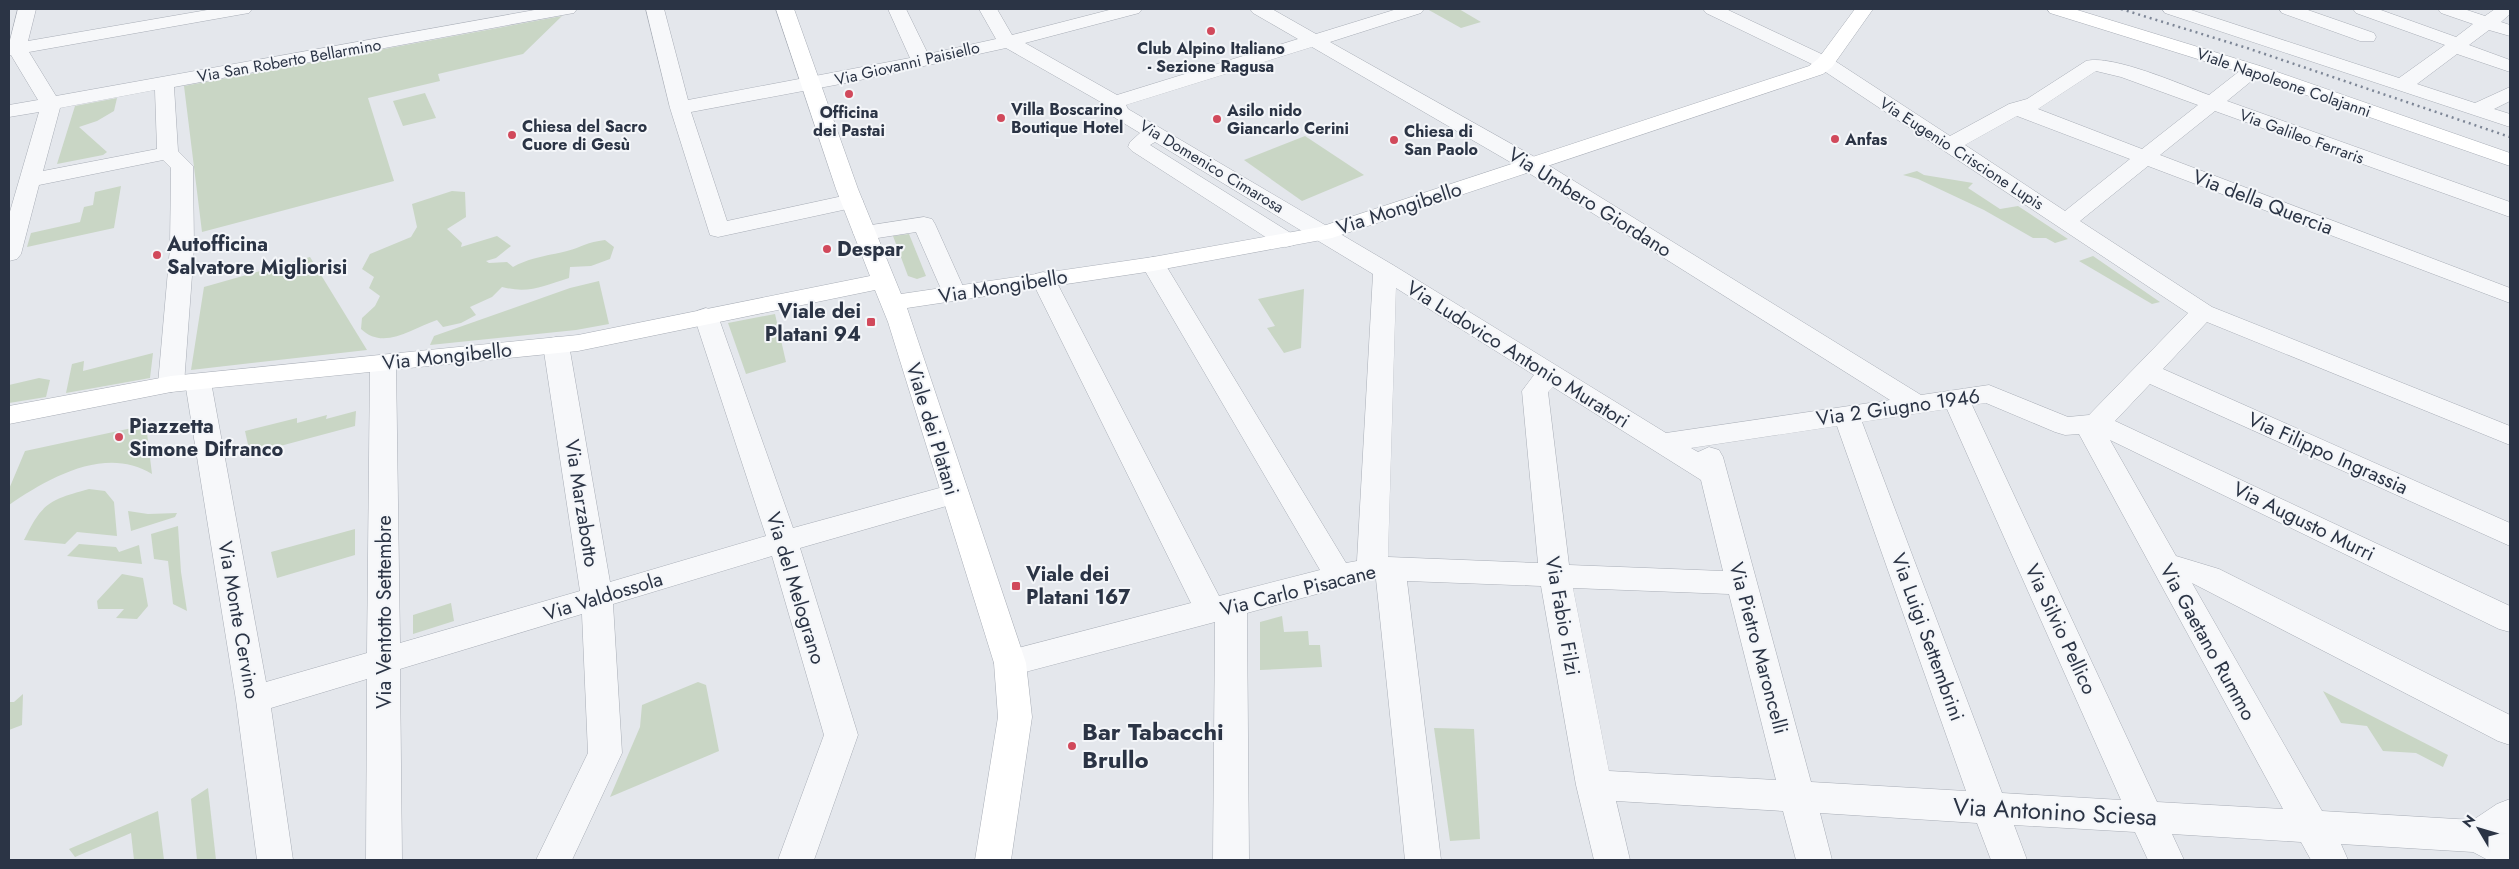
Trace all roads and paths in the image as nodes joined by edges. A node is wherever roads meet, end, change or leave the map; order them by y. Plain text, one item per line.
1 (28, 9) edge
2 (139, 9) edge
3 (243, 9) edge
4 (568, 9) edge
5 (655, 9) edge
6 (786, 9) edge
7 (897, 9) edge
8 (988, 9) edge
9 (1133, 9) edge
10 (1259, 9) edge
11 (1415, 9) edge
12 (1712, 9) edge
13 (1864, 9) edge
14 (2056, 9) edge
15 (2170, 9) edge
16 (2190, 9) edge
17 (2288, 9) edge
18 (2362, 9) edge
19 (2446, 9) edge
20 (2506, 9) edge
21 (466, 18) edge
22 (2393, 20) junction
23 (2487, 23) junction
24 (136, 28) junction
25 (2510, 31) edge
26 (2367, 37) junction
27 (2263, 38) junction
28 (1006, 40) junction
29 (1316, 40) junction
30 (2458, 45) junction
31 (13, 50) edge
32 (922, 60) junction
33 (2330, 62) junction
34 (1825, 63) junction
35 (2510, 66) edge
36 (2253, 70) junction
37 (164, 83) junction
38 (813, 84) junction
39 (2401, 86) junction
40 (2510, 93) edge
41 (1115, 102) junction
42 (2211, 103) junction
43 (51, 104) junction
44 (680, 108) junction
45 (2016, 108) junction
46 (2476, 110) junction
47 (9, 112) edge
48 (2510, 121) edge
49 (1157, 133) junction
50 (1950, 145) junction
51 (168, 153) junction
52 (2145, 157) junction
53 (2510, 160) edge
54 (1532, 165) junction
55 (31, 180) junction
56 (852, 201) junction
57 (2510, 210) edge
58 (2066, 221) junction
59 (1324, 232) junction
60 (864, 233) junction
61 (1286, 240) junction
62 (9, 254) edge
63 (1153, 264) junction
64 (1385, 270) junction
65 (1043, 279) junction
66 (888, 292) junction
67 (954, 293) junction
68 (2510, 296) edge
69 (2203, 312) junction
70 (706, 316) junction
71 (556, 345) junction
72 (383, 363) junction
73 (2146, 372) junction
74 (1550, 374) junction
75 (185, 383) junction
76 (1955, 398) junction
77 (1916, 404) junction
78 (1846, 414) junction
79 (9, 415) edge
80 (2092, 423) junction
81 (1704, 436) junction
82 (2510, 436) edge
83 (1660, 443) junction
84 (1714, 475) junction
85 (954, 494) junction
86 (2510, 535) edge
87 (783, 542) junction
88 (2165, 564) junction
89 (1381, 569) junction
90 (1554, 576) junction
91 (1339, 577) junction
92 (1742, 583) junction
93 (597, 598) junction
94 (1221, 608) junction
95 (2510, 620) edge
96 (384, 661) junction
97 (1010, 663) junction
98 (253, 700) junction
99 (2510, 731) edge
100 (1594, 785) junction
101 (1798, 797) junction
102 (1990, 808) junction
103 (2510, 815) edge
104 (2146, 817) junction
105 (2311, 827) junction
106 (2502, 850) edge
107 (275, 860) edge
108 (384, 860) edge
109 (554, 860) edge
110 (796, 860) edge
111 (993, 860) edge
112 (1231, 860) edge
113 (1423, 860) edge
114 (1612, 860) edge
115 (1814, 860) edge
116 (2009, 860) edge
117 (2166, 860) edge
118 (2330, 860) edge

1 - 31 street
2 - 24 street
3 - 24 street
4 - 21 street, Via San Roberto Bellarmino
5 - 44 street
6 - 38 street, Viale dei Platani
7 - 32 street
8 - 28 street
9 - 28 street, Via Giovanni Paisiello
10 - 29 street, Via Umbero Giordano
11 - 29 street
12 - 34 street, Via Eugenio Criscione Lupis
13 - 34 street, Via Mongibello
14 - 36 street, Viale Napoleone Colajanni
15 - 27 street
16 - 27 street
17 - 26 street
18 - 22 street
19 - 23 street
20 - 23 street
21 - 37 street, Via San Roberto Bellarmino
22 - 26 street
22 - 30 street
23 - 25 street
23 - 30 street
24 - 31 street
26 - 33 street
27 - 33 street
28 - 32 street, Via Giovanni Paisiello
28 - 41 street, Via Domenico Cimarosa
29 - 41 street
29 - 54 street, Via Umbero Giordano
30 - 35 street
30 - 39 street
31 - 43 street
32 - 38 street, Via Giovanni Paisiello
33 - 39 street
34 - 50 street, Via Eugenio Criscione Lupis
34 - 54 street, Via Mongibello
36 - 42 street
36 - 53 street, Viale Napoleone Colajanni
37 - 43 street, Via San Roberto Bellarmino
37 - 51 street
38 - 44 street, Via Giovanni Paisiello
38 - 56 street, Viale dei Platani
39 - 46 street
40 - 46 street
41 - 49 street, Via Domenico Cimarosa
42 - 45 street, Via Galileo Ferraris
42 - 52 street
42 - 57 street, Via Galileo Ferraris
43 - 47 street, Via San Roberto Bellarmino
43 - 55 street
44 - 56 street
45 - 50 street
45 - 52 street, Via della Quercia
46 - 48 street
49 - 59 street, Via Domenico Cimarosa
49 - 61 street
50 - 58 street, Via Eugenio Criscione Lupis
51 - 55 street
51 - 75 street, Via Monte Cervino
52 - 58 street
52 - 68 street, Via della Quercia
54 - 59 street, Via Mongibello
54 - 77 street, Via Umbero Giordano
55 - 62 street
56 - 60 street, Viale dei Platani
58 - 69 street, Via Eugenio Criscione Lupis
59 - 61 street, Via Mongibello
59 - 64 street, Via Ludovico Antonio Muratori
60 - 66 street, Viale dei Platani
60 - 67 street
61 - 63 street, Via Mongibello
63 - 65 street, Via Mongibello
63 - 91 street
64 - 74 street, Via Ludovico Antonio Muratori
64 - 89 street
65 - 67 street, Via Mongibello
65 - 94 street
66 - 67 street, Via Mongibello
66 - 70 street, Via Mongibello
66 - 85 street, Viale dei Platani
69 - 73 street
69 - 82 street, Via Eugenio Criscione Lupis
70 - 71 street, Via Mongibello
70 - 87 street, Via del Melograno
71 - 72 street, Via Mongibello
71 - 93 street, Via Marzabotto
72 - 75 street, Via Mongibello
72 - 96 street, Via Ventotto Settembre
73 - 80 street
73 - 86 street, Via Filippo Ingrassia
74 - 83 street, Via Ludovico Antonio Muratori
74 - 90 street, Via Fabio Filzi
75 - 79 street, Via Mongibello
75 - 98 street, Via Monte Cervino
76 - 77 street, Via 2 Giugno 1946
76 - 80 street, Via 2 Giugno 1946
76 - 104 street, Via Silvio Pellico
77 - 78 street, Via 2 Giugno 1946
78 - 81 street, Via 2 Giugno 1946
78 - 102 street, Via Luigi Settembrini
80 - 88 street, Via Gaetano Rummo
80 - 95 street, Via Augusto Murri
81 - 83 street, Via 2 Giugno 1946
81 - 84 street, Via Pietro Maroncelli
83 - 84 street, Via Ludovico Antonio Muratori
84 - 92 street, Via Pietro Maroncelli
85 - 87 street, Via Valdossola
85 - 97 street, Viale dei Platani
87 - 93 street, Via Valdossola
87 - 110 street, Via del Melograno
88 - 99 street
88 - 105 street, Via Gaetano Rummo
89 - 90 street, Via Carlo Pisacane
89 - 91 street, Via Carlo Pisacane
89 - 113 street
90 - 92 street, Via Carlo Pisacane
90 - 100 street, Via Fabio Filzi
91 - 94 street, Via Carlo Pisacane
92 - 101 street, Via Pietro Maroncelli
93 - 96 street, Via Valdossola
93 - 109 street, Via Marzabotto
94 - 97 street, Via Carlo Pisacane
94 - 112 street
96 - 98 street, Via Valdossola
96 - 108 street, Via Ventotto Settembre
97 - 111 street, Viale dei Platani
98 - 107 street, Via Monte Cervino
100 - 101 street, Via Antonino Sciesa
100 - 114 street, Via Fabio Filzi
101 - 102 street, Via Antonino Sciesa
101 - 115 street, Via Pietro Maroncelli
102 - 104 street, Via Antonino Sciesa
102 - 116 street, Via Luigi Settembrini
103 - 106 street, Via Antonino Sciesa
104 - 105 street, Via Antonino Sciesa
104 - 117 street, Via Silvio Pellico
105 - 106 street, Via Antonino Sciesa
105 - 118 street, Via Gaetano Rummo

